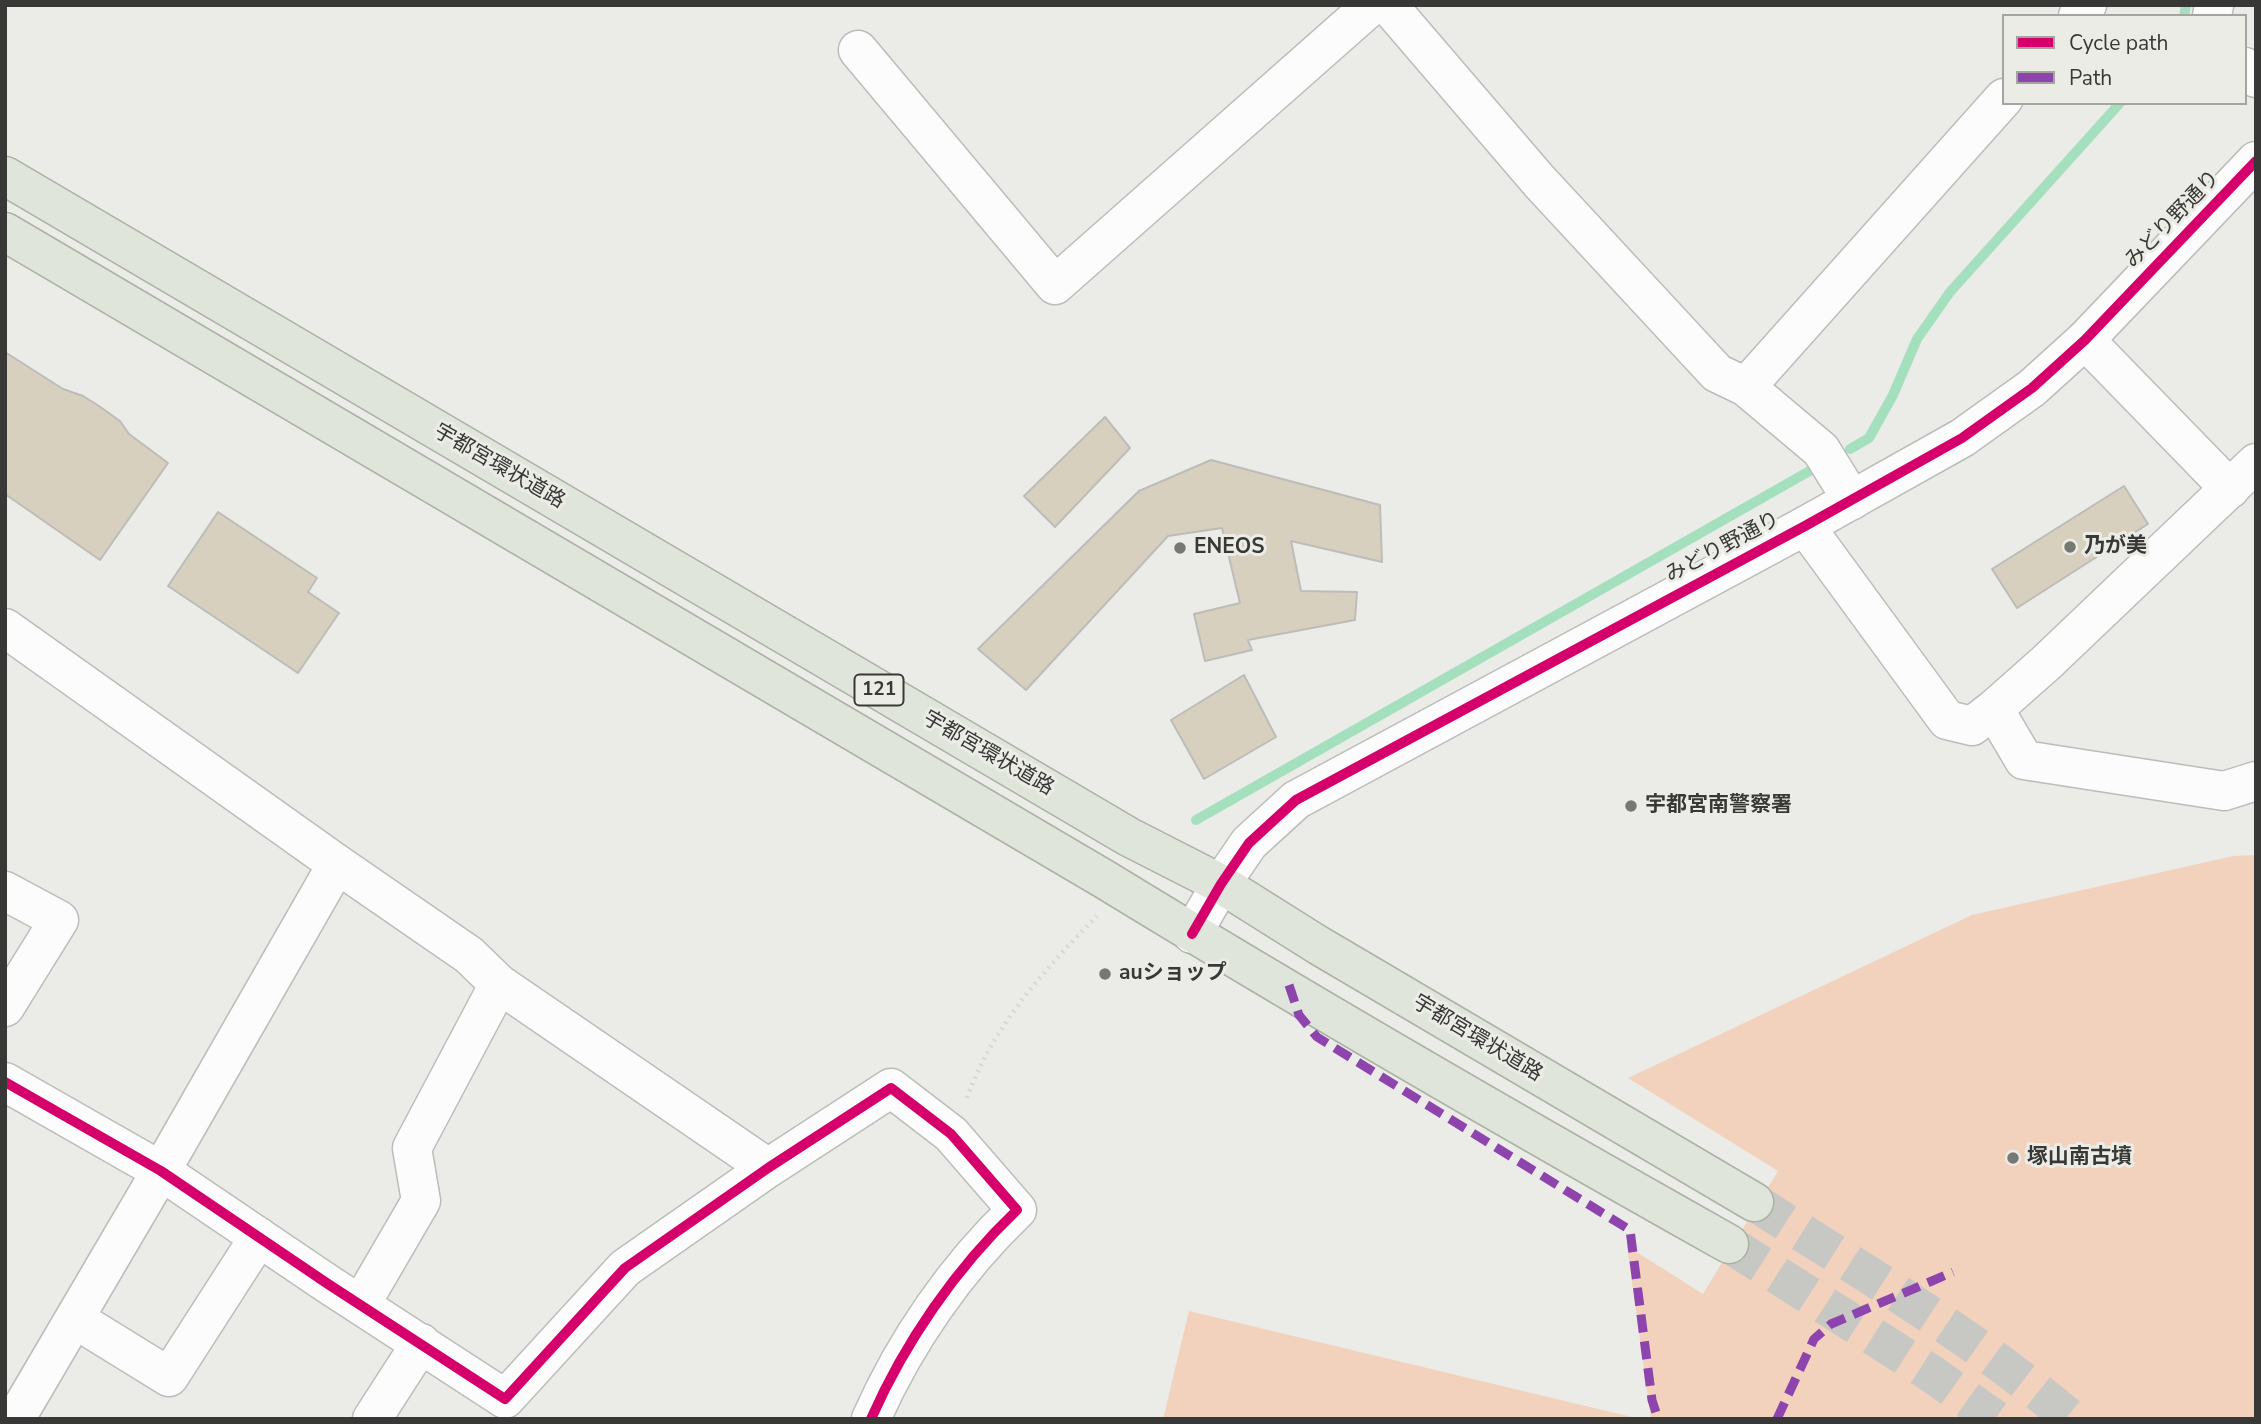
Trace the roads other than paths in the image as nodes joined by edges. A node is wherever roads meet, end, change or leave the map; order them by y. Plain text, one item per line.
1 (1372, 5) edge
2 (1388, 5) edge
3 (858, 50) dead end
4 (2002, 101) edge
5 (2256, 161) edge
6 (5, 176) edge
7 (5, 232) edge
8 (2085, 340) junction
9 (1746, 387) junction
10 (2243, 476) edge
11 (1852, 500) junction
12 (1805, 526) junction
13 (5, 628) edge
14 (1994, 709) junction
15 (2256, 781) edge
16 (337, 864) junction
17 (1221, 884) junction
18 (5, 891) edge
19 (1192, 934) junction
20 (499, 984) junction
21 (5, 1007) edge
22 (5, 1082) edge
23 (768, 1168) junction
24 (161, 1171) junction
25 (1754, 1202) tunnel mouth
26 (259, 1237) junction
27 (1729, 1244) tunnel mouth
28 (361, 1304) junction
29 (75, 1319) junction
30 (421, 1343) junction
31 (20, 1411) dead end
32 (372, 1419) edge
33 (871, 1419) edge

1 - 3 street
2 - 9 street
4 - 9 street
5 - 8 street, みどり野通り
6 - 17 highway, 宇都宮環状道路 / 121
7 - 19 highway, 121
8 - 10 street
8 - 11 street, みどり野通り
9 - 11 street
10 - 14 street
11 - 12 street, みどり野通り
12 - 14 street
12 - 17 street, みどり野通り
13 - 16 street
14 - 15 street
16 - 20 street
16 - 24 street
17 - 19 street, みどり野通り
17 - 25 highway, 宇都宮環状道路 / 121
18 - 21 street
19 - 27 highway, 121
20 - 23 street
20 - 28 street
22 - 24 street
23 - 30 street
23 - 33 street
24 - 26 street
24 - 29 street
26 - 28 street
26 - 29 street
28 - 30 street
29 - 31 street
30 - 32 street

